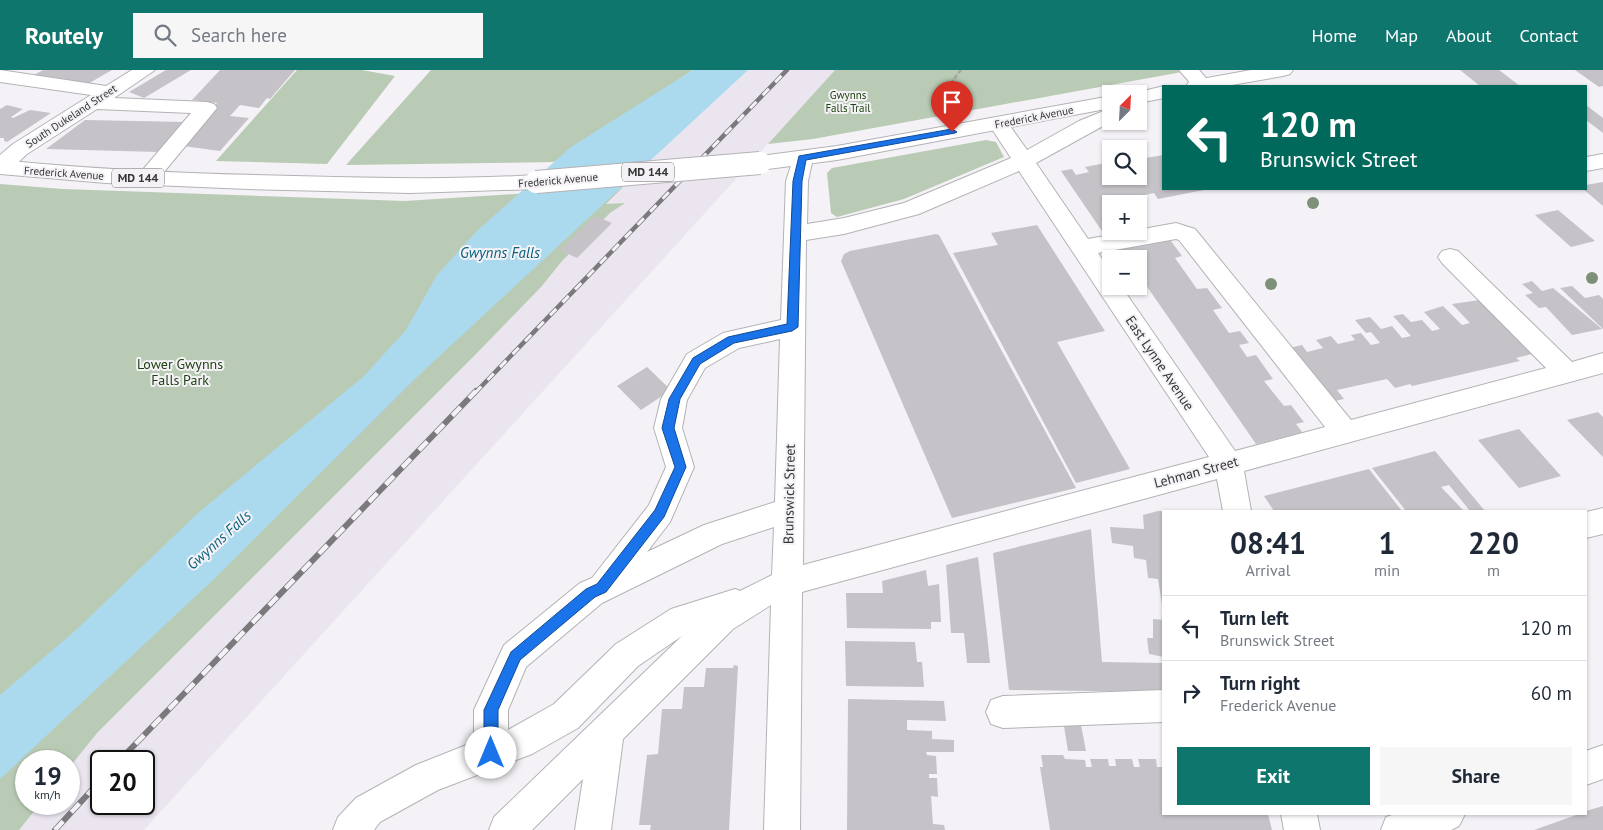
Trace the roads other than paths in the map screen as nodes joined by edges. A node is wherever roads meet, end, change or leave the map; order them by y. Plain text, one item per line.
1 (145, 70) edge
2 (1190, 70) edge
3 (1283, 70) edge
4 (29, 74) edge
5 (0, 76) edge
6 (1198, 85) edge
7 (1204, 85) edge
8 (109, 92) junction
9 (1162, 93) edge
10 (1148, 95) edge
11 (1148, 98) edge
12 (90, 103) junction
13 (1102, 104) edge
14 (1102, 118) edge
15 (998, 123) junction
16 (802, 158) junction
17 (1023, 161) junction
18 (1603, 161) edge
19 (1587, 164) edge
20 (0, 167) edge
21 (146, 179) junction
22 (795, 234) junction
23 (1082, 248) junction
24 (1450, 257) dead end
25 (792, 327) junction
26 (1603, 363) edge
27 (1567, 373) junction
28 (1346, 433) junction
29 (1228, 463) junction
30 (789, 510) junction
31 (1237, 510) edge
32 (1603, 520) edge
33 (1587, 525) edge
34 (789, 582) junction
35 (601, 588) junction
36 (758, 596) junction
37 (1162, 706) edge
38 (1003, 712) dead end
39 (607, 734) junction
40 (491, 753) junction
41 (1603, 762) edge
42 (1587, 768) edge
43 (1298, 815) edge
44 (1444, 815) edge
45 (351, 830) edge
46 (507, 830) edge
47 (593, 830) edge
48 (782, 830) edge
49 (1302, 830) edge
50 (1398, 830) edge

1 - 8 street, South Dukeland Street
2 - 6 street
3 - 7 street
4 - 5 street
4 - 8 street
8 - 12 street, South Dukeland Street
9 - 10 street
9 - 11 street
12 - 20 street, South Dukeland Street
12 - 21 street
13 - 15 street, Frederick Avenue / MD 144
14 - 17 street, Frederick Avenue
15 - 16 street, Frederick Avenue / MD 144
15 - 17 street, East Lynne Avenue
16 - 21 street, Frederick Avenue / MD 144, bridge
16 - 22 street, Brunswick Street
17 - 22 street, Frederick Avenue
17 - 23 street, East Lynne Avenue
18 - 19 street
20 - 21 street, Frederick Avenue / MD 144
22 - 25 street, Brunswick Street
23 - 28 street
23 - 29 street, East Lynne Avenue
24 - 27 street
25 - 30 street, Brunswick Street
25 - 35 street
26 - 27 street, Lehman Street
27 - 28 street, Lehman Street
28 - 29 street, Lehman Street
29 - 31 street, East Lynne Avenue
29 - 34 street, Lehman Street
30 - 34 street, Brunswick Street
30 - 35 street
32 - 33 street
34 - 36 street, Lehman Street
34 - 48 street, Brunswick Street
35 - 40 street
36 - 39 street
36 - 40 street
37 - 38 street
39 - 46 street
39 - 47 street
40 - 45 street
41 - 42 street
43 - 49 street
44 - 50 street

